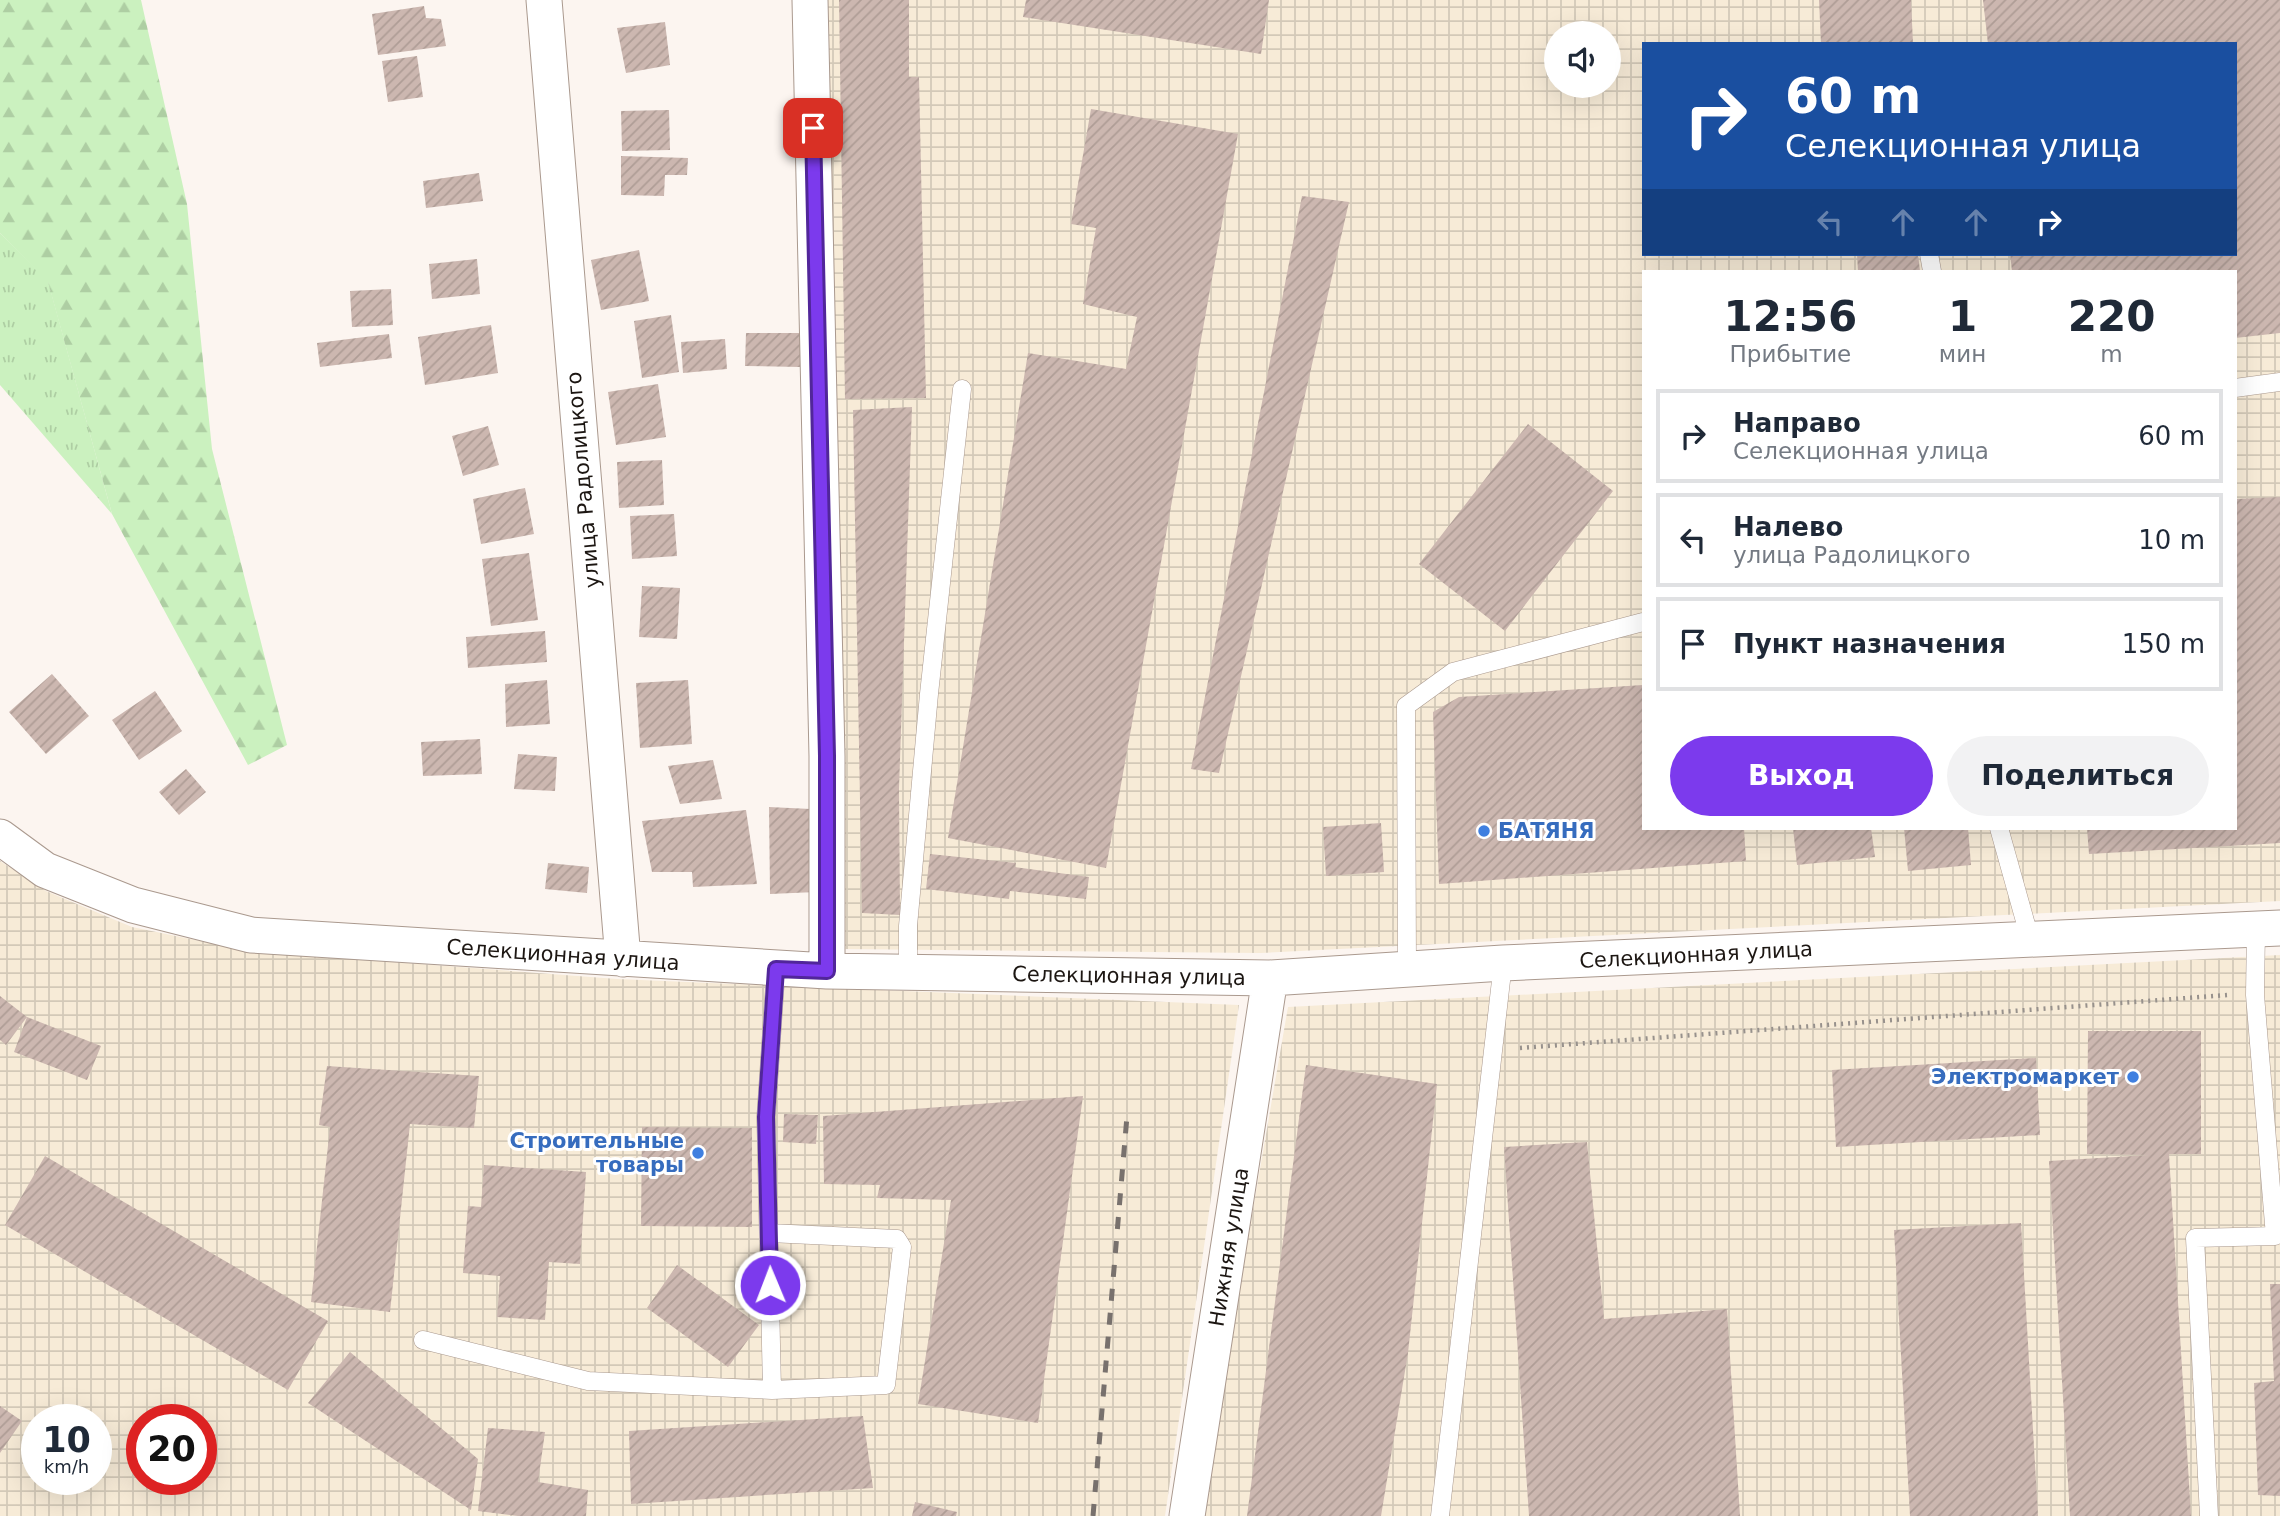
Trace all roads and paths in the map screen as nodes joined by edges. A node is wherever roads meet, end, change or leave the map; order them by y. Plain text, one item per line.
1 (544, 0) edge
2 (810, 0) edge
3 (2280, 383) edge
4 (2237, 388) edge
5 (962, 389) dead end
6 (1642, 622) edge
7 (2000, 830) edge
8 (0, 837) edge
9 (2268, 928) edge
10 (2030, 939) junction
11 (622, 959) junction
12 (1503, 963) junction
13 (776, 969) junction
14 (1407, 969) junction
15 (827, 971) junction
16 (908, 973) junction
17 (1270, 978) junction
18 (2255, 995) junction
19 (1493, 1050) junction
20 (769, 1233) junction
21 (424, 1340) dead end
22 (772, 1390) junction
23 (1187, 1516) edge
24 (1440, 1516) edge
25 (2209, 1516) edge

1 - 11 street, улица Радолицкого
2 - 15 street
3 - 4 lane
5 - 16 lane
6 - 14 lane
7 - 10 lane
8 - 11 street, Селекционная улица
9 - 10 street, Селекционная улица
9 - 18 lane
10 - 12 street, Селекционная улица
11 - 13 street, Селекционная улица
12 - 14 street, Селекционная улица
12 - 19 lane
13 - 15 street, Селекционная улица
13 - 20 lane
14 - 17 street, Селекционная улица
15 - 16 street, Селекционная улица
16 - 17 street, Селекционная улица
17 - 23 street, Нижняя улица
18 - 19 path
18 - 25 lane
19 - 24 lane
20 - 22 lane
20 - 22 lane
21 - 22 lane

